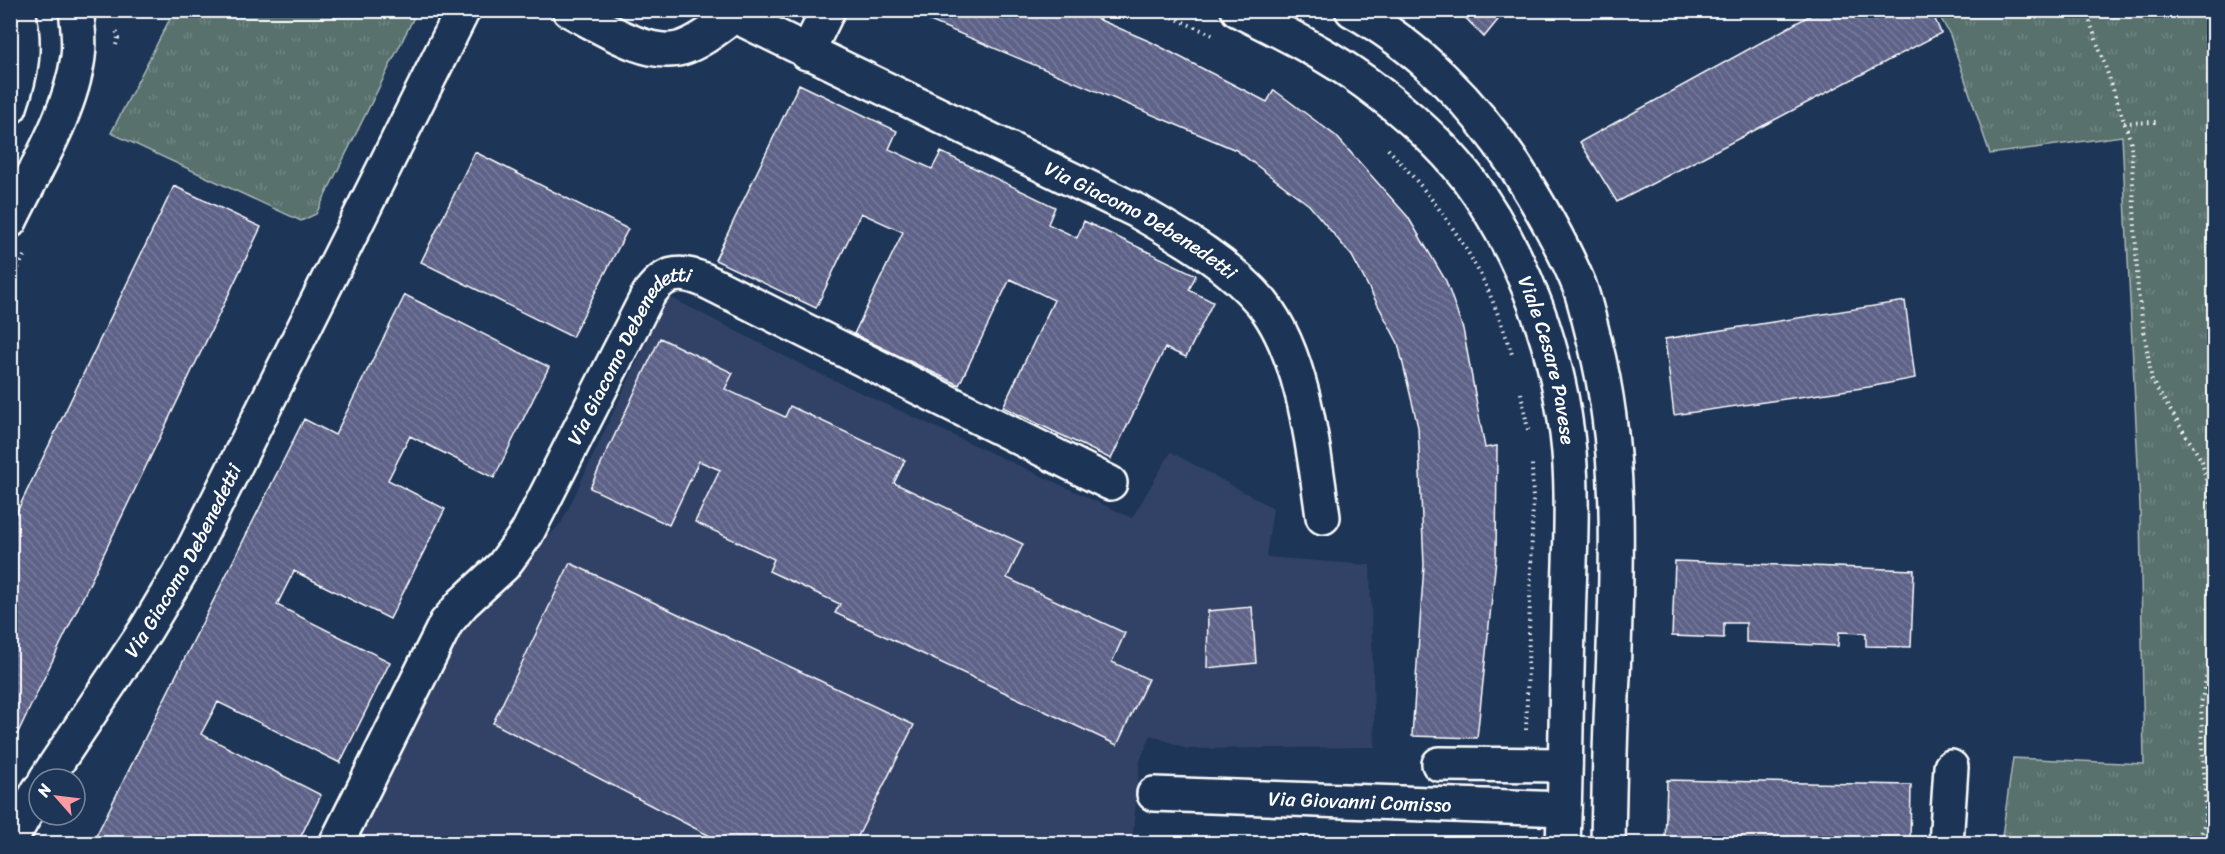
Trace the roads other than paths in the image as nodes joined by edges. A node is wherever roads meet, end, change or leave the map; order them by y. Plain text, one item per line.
1 (18, 10) edge
2 (76, 10) edge
3 (463, 10) edge
4 (569, 10) edge
5 (828, 10) edge
6 (1352, 10) edge
7 (1244, 12) edge
8 (729, 13) edge
9 (807, 52) junction
10 (10, 107) edge
11 (10, 221) edge
12 (1603, 374) junction
13 (1560, 384) junction
14 (1110, 483) dead end
15 (1323, 517) dead end
16 (1439, 764) dead end
17 (1565, 765) junction
18 (54, 767) edge
19 (1951, 767) dead end
20 (1154, 794) dead end
21 (1564, 809) junction
22 (27, 811) edge
23 (10, 840) edge
24 (336, 843) edge
25 (1563, 843) edge
26 (1608, 843) edge
27 (1946, 843) edge

1 - 10 street
2 - 11 street
3 - 18 street, Via Giacomo Debenedetti
4 - 8 street, Via Giacomo Debenedetti
5 - 9 street
6 - 12 street
7 - 13 street, Viale Cesare Pavese
8 - 9 street, Via Giacomo Debenedetti
9 - 15 street, Via Giacomo Debenedetti
12 - 13 street
12 - 26 street
13 - 17 street, Viale Cesare Pavese
14 - 24 street, Via Giacomo Debenedetti
16 - 17 street
17 - 21 street, Viale Cesare Pavese
19 - 27 street
20 - 21 street, Via Giovanni Comisso
21 - 25 street, Viale Cesare Pavese
22 - 23 street

